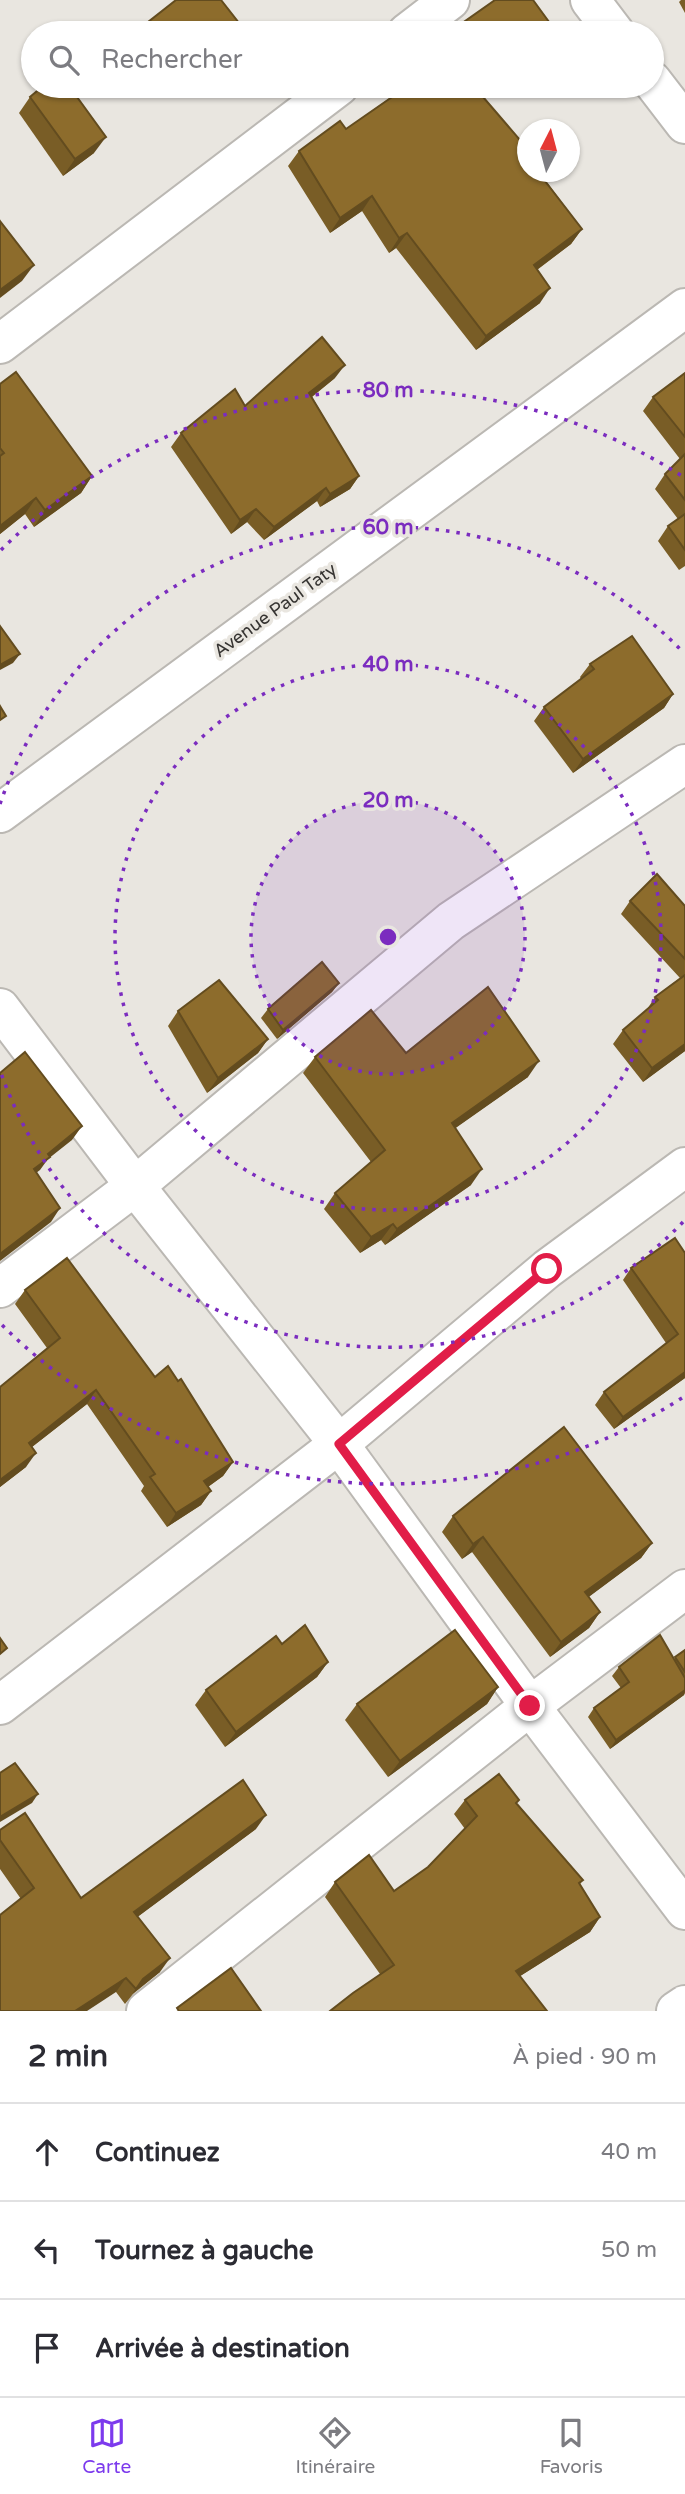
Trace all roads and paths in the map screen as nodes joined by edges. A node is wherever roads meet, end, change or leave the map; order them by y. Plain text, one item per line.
1 (450, 0) edge
2 (590, 0) edge
3 (423, 21) edge
4 (606, 21) edge
5 (664, 96) edge
6 (323, 98) edge
7 (685, 124) edge
8 (685, 308) edge
9 (0, 344) edge
10 (685, 764) edge
11 (0, 813) edge
12 (0, 1008) edge
13 (685, 1167) edge
14 (135, 1186) junction
15 (0, 1288) edge
16 (339, 1444) junction
17 (685, 1589) edge
18 (0, 1704) edge
19 (530, 1706) junction
20 (685, 1910) edge
21 (685, 2004) edge
22 (146, 2011) edge
23 (676, 2011) edge

1 - 3 street
2 - 4 street
5 - 7 street
6 - 9 street
8 - 11 street, Avenue Paul Taty
10 - 14 street
12 - 14 street
13 - 16 street
14 - 15 street
14 - 16 street
16 - 18 street
16 - 19 street
17 - 19 street
19 - 20 street
19 - 22 street
21 - 23 street

